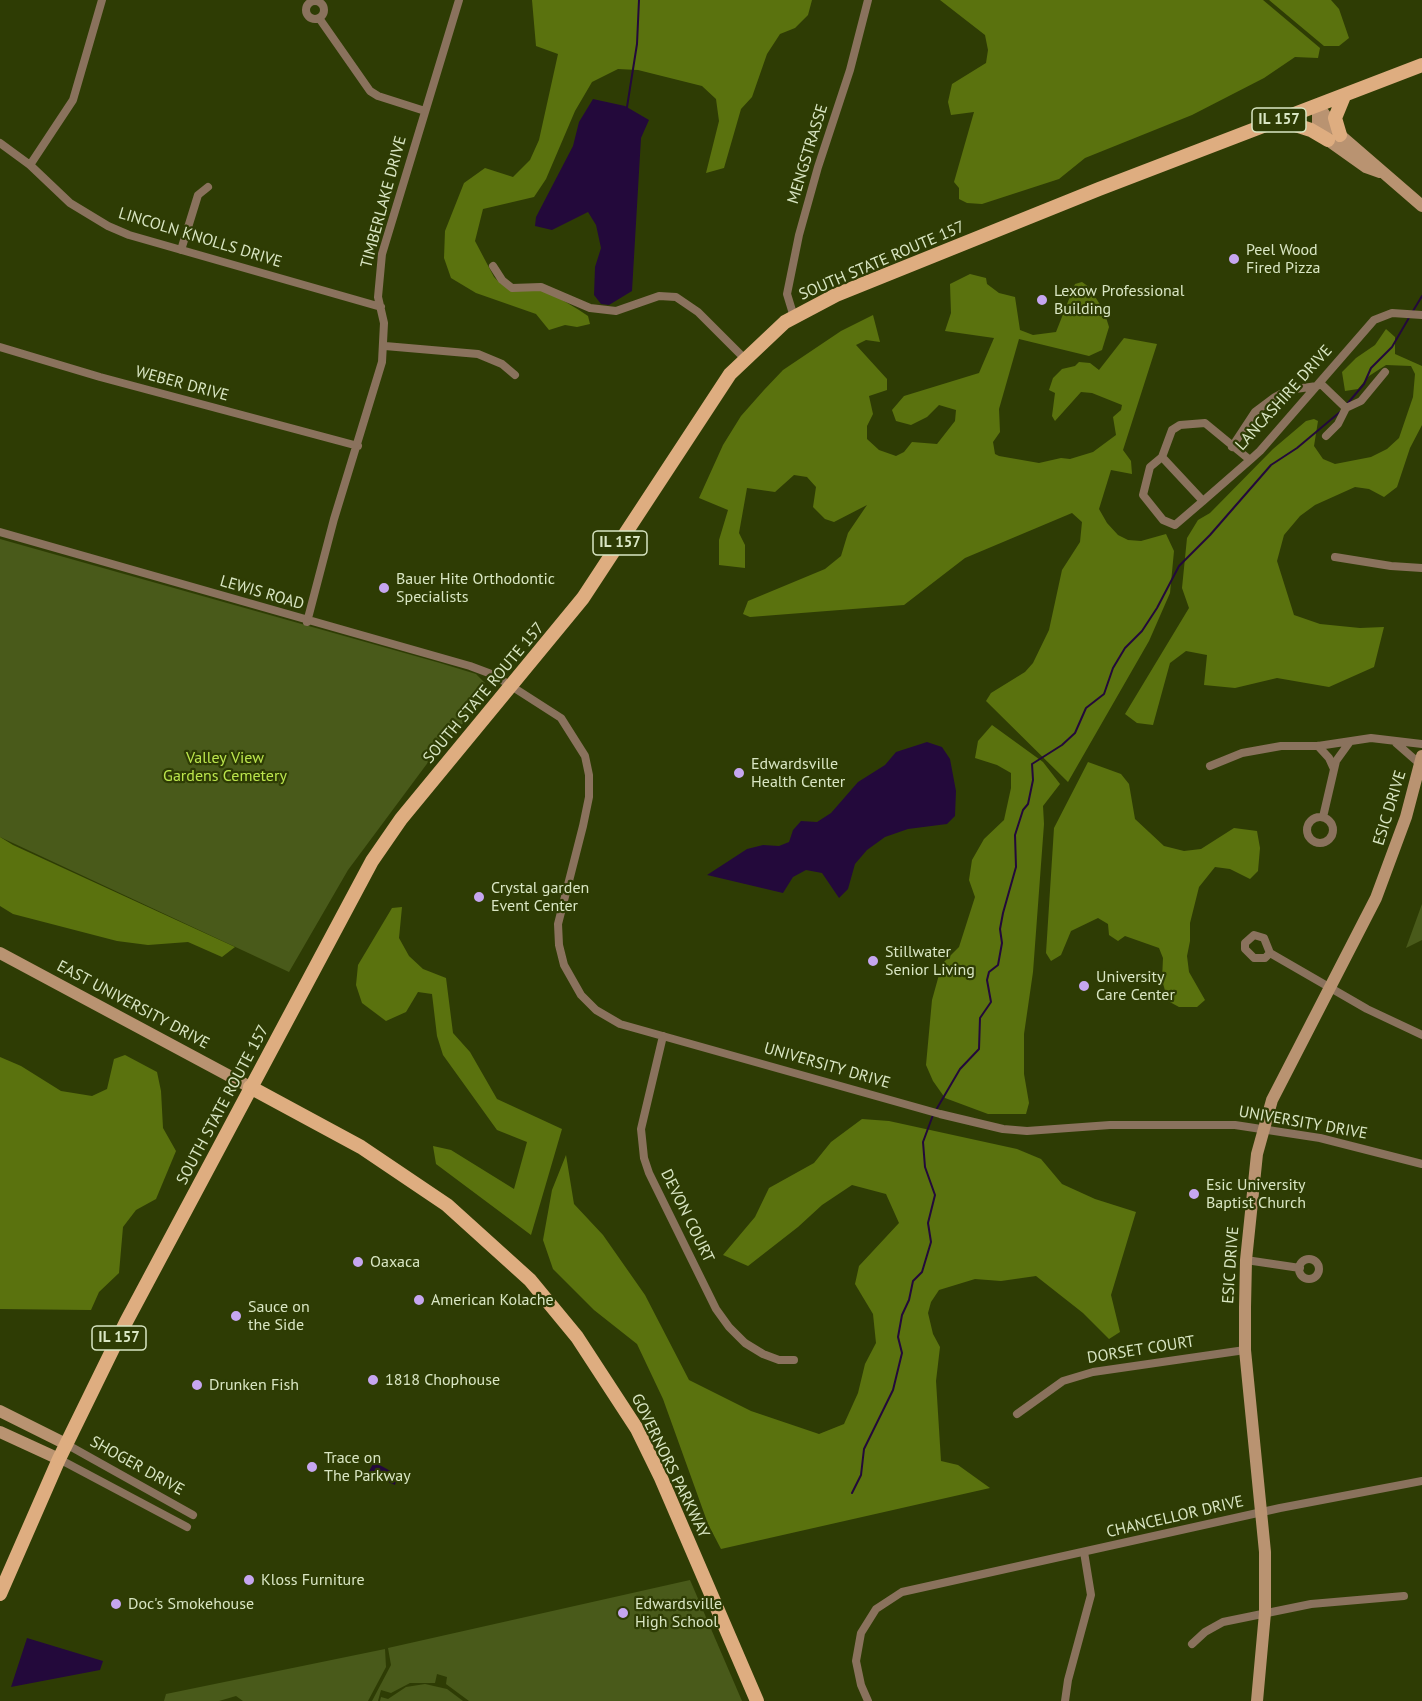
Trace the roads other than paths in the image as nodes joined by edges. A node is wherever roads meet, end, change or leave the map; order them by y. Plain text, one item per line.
1 (102, 0) edge
2 (459, 0) edge
3 (868, 0) edge
4 (319, 18) dead end
5 (1422, 65) edge
6 (1344, 96) junction
7 (1318, 106) junction
8 (425, 111) junction
9 (1280, 120) junction
10 (1334, 137) junction
11 (0, 143) edge
12 (30, 165) junction
13 (208, 187) dead end
14 (1422, 206) edge
15 (181, 250) junction
16 (493, 266) dead end
17 (381, 307) junction
18 (1422, 315) edge
19 (794, 317) junction
20 (385, 346) junction
21 (0, 347) edge
22 (745, 358) junction
23 (1385, 372) dead end
24 (515, 375) dead end
25 (1318, 385) junction
26 (1346, 408) junction
27 (1326, 436) dead end
28 (358, 446) junction
29 (1232, 447) junction
30 (1162, 457) junction
31 (1250, 460) junction
32 (1203, 501) junction
33 (0, 532) edge
34 (1335, 557) dead end
35 (1422, 568) edge
36 (307, 622) junction
37 (512, 688) junction
38 (1349, 743) junction
39 (1396, 743) junction
40 (1422, 744) edge
41 (1318, 746) junction
42 (1421, 760) edge
43 (1210, 766) dead end
44 (1334, 769) junction
45 (1323, 817) dead end
46 (0, 952) edge
47 (1270, 953) dead end
48 (1330, 988) junction
49 (1422, 1035) edge
50 (663, 1036) junction
51 (250, 1087) junction
52 (1263, 1128) junction
53 (1422, 1164) edge
54 (1246, 1260) junction
55 (1300, 1268) dead end
56 (1245, 1350) junction
57 (794, 1360) dead end
58 (0, 1411) edge
59 (1017, 1414) dead end
60 (0, 1431) edge
61 (66, 1444) junction
62 (59, 1459) junction
63 (1422, 1481) edge
64 (1263, 1512) junction
65 (193, 1515) dead end
66 (187, 1527) dead end
67 (1084, 1552) junction
68 (0, 1594) edge
69 (1404, 1596) dead end
70 (1265, 1613) junction
71 (1192, 1644) dead end
72 (757, 1701) edge
73 (868, 1701) edge
74 (1065, 1701) edge
75 (1257, 1701) edge

1 - 12 street
2 - 8 street, TIMBERLAKE DRIVE
3 - 19 street, MENGSTRASSE
4 - 8 street
5 - 6 main road, SOUTH STATE ROUTE 157 / IL 157
6 - 7 main road, SOUTH STATE ROUTE 157 / IL 157
6 - 10 main road
7 - 9 main road, SOUTH STATE ROUTE 157 / IL 157
7 - 10 street
8 - 17 street, TIMBERLAKE DRIVE
9 - 10 main road
9 - 19 main road, SOUTH STATE ROUTE 157 / IL 157
10 - 14 street
11 - 12 street, LINCOLN KNOLLS DRIVE
12 - 15 street, LINCOLN KNOLLS DRIVE
13 - 15 street
15 - 17 street, LINCOLN KNOLLS DRIVE
16 - 22 street
17 - 20 street, TIMBERLAKE DRIVE
18 - 25 street, LANCASHIRE DRIVE
19 - 22 main road, SOUTH STATE ROUTE 157 / IL 157
20 - 24 street
20 - 28 street, TIMBERLAKE DRIVE
21 - 28 street, WEBER DRIVE
22 - 37 main road, SOUTH STATE ROUTE 157 / IL 157
23 - 26 street
25 - 26 street
25 - 29 street
25 - 31 street, LANCASHIRE DRIVE
26 - 27 street
28 - 36 street, TIMBERLAKE DRIVE
29 - 30 street
29 - 31 street
30 - 32 street
30 - 32 street, LANCASHIRE DRIVE
31 - 32 street, LANCASHIRE DRIVE
33 - 36 street, LEWIS ROAD
34 - 35 street
36 - 37 street, LEWIS ROAD
37 - 50 street, UNIVERSITY DRIVE
37 - 51 main road, SOUTH STATE ROUTE 157 / IL 157
38 - 39 street
38 - 41 street
38 - 44 street
39 - 40 street
39 - 42 street
41 - 43 street
41 - 44 street
42 - 48 street, ESIC DRIVE
44 - 45 street
46 - 51 street, EAST UNIVERSITY DRIVE
47 - 48 street
48 - 49 street
48 - 52 street, ESIC DRIVE
50 - 52 street, UNIVERSITY DRIVE
50 - 57 street, DEVON COURT
51 - 61 main road, SOUTH STATE ROUTE 157 / IL 157
51 - 72 main road, GOVERNORS PARKWAY
52 - 53 street, UNIVERSITY DRIVE
52 - 54 street, ESIC DRIVE
54 - 55 street
54 - 56 street, ESIC DRIVE
56 - 59 street, DORSET COURT
56 - 64 street, ESIC DRIVE
58 - 61 street
60 - 62 street
61 - 62 main road, SOUTH STATE ROUTE 157 / IL 157
61 - 65 street, SHOGER DRIVE
62 - 66 street, SHOGER DRIVE
62 - 68 main road, SOUTH STATE ROUTE 157 / IL 157
63 - 64 street, CHANCELLOR DRIVE
64 - 67 street, CHANCELLOR DRIVE
64 - 70 street, ESIC DRIVE
67 - 73 street, CHANCELLOR DRIVE
67 - 74 street
69 - 70 street
70 - 71 street
70 - 75 street, ESIC DRIVE

